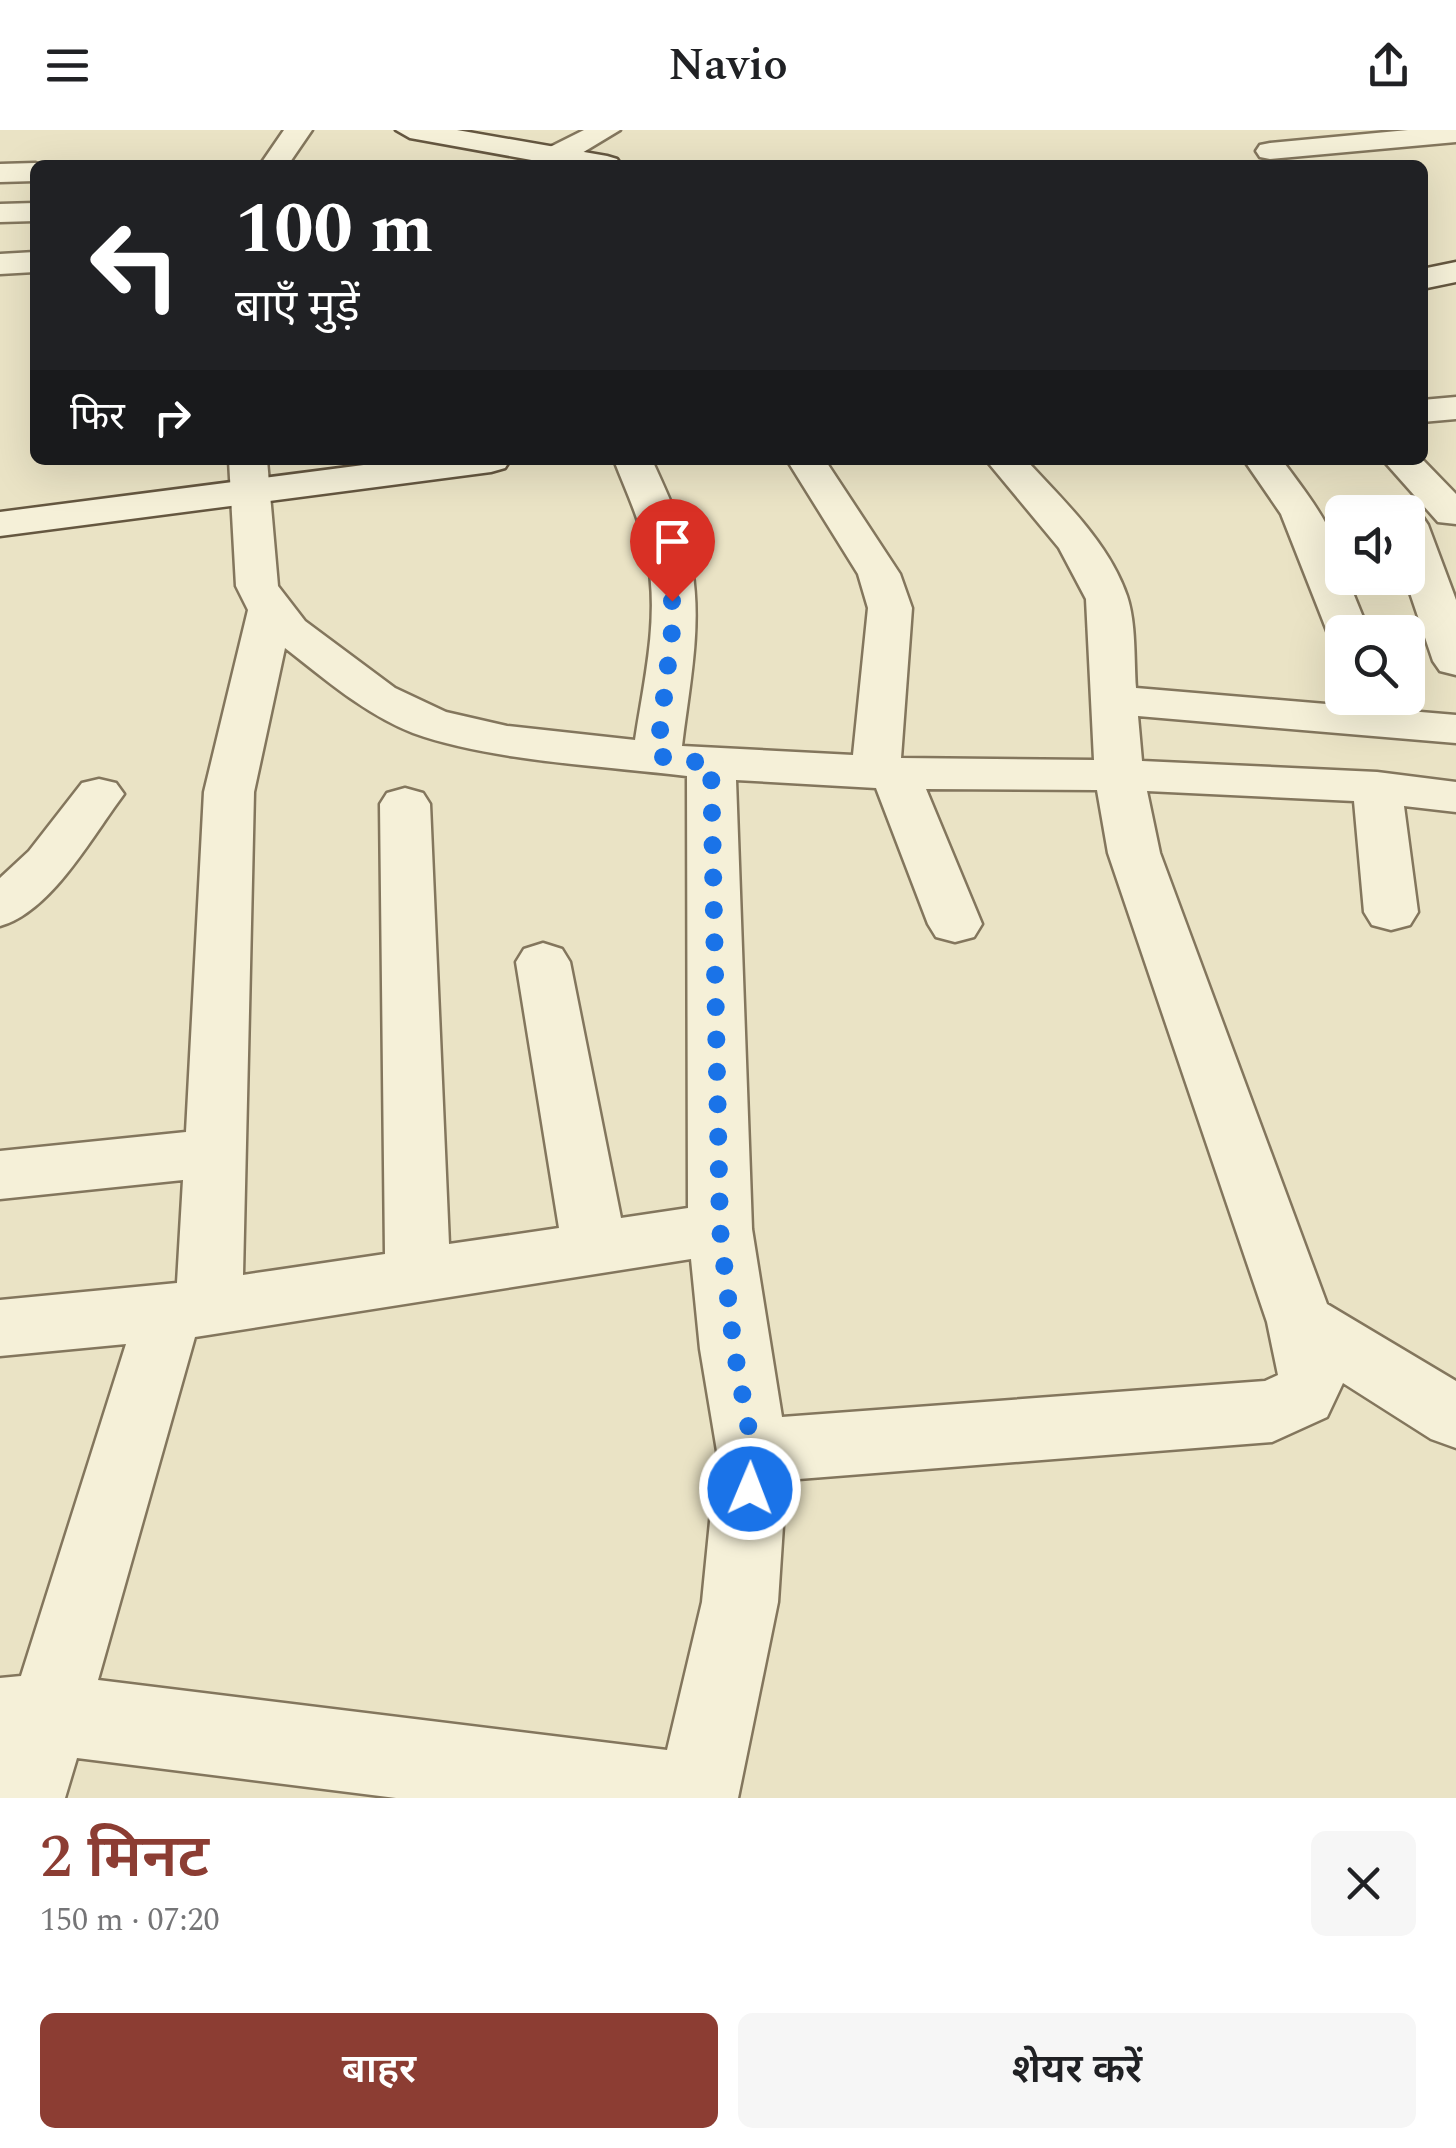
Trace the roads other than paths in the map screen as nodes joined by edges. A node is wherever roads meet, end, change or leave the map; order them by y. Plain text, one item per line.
1 (298, 130) edge
2 (410, 130) edge
3 (606, 130) edge
4 (1453, 134) edge
5 (1265, 149) edge
6 (277, 160) edge
7 (550, 160) edge
8 (30, 172) edge
9 (0, 173) edge
10 (30, 212) edge
11 (0, 213) edge
12 (30, 262) edge
13 (0, 264) edge
14 (1456, 272) edge
15 (1428, 278) edge
16 (1428, 287) edge
17 (1456, 289) edge
18 (1456, 408) edge
19 (1428, 410) edge
20 (410, 465) edge
21 (634, 465) edge
22 (809, 465) edge
23 (1009, 465) edge
24 (1267, 465) edge
25 (1407, 465) edge
26 (249, 475) edge
27 (1454, 513) edge
28 (1301, 514) junction
29 (1325, 514) edge
30 (1425, 514) edge
31 (0, 524) edge
32 (1425, 571) edge
33 (270, 610) junction
34 (1340, 615) edge
35 (1425, 650) edge
36 (1455, 653) edge
37 (1116, 700) junction
38 (1325, 707) edge
39 (1393, 715) edge
40 (1456, 729) edge
41 (684, 760) junction
42 (885, 773) junction
43 (1119, 775) junction
44 (1378, 787) junction
45 (99, 794) dead end
46 (1456, 797) edge
47 (405, 804) dead end
48 (0, 908) edge
49 (1392, 912) dead end
50 (955, 924) dead end
51 (544, 962) dead end
52 (216, 1153) junction
53 (0, 1176) edge
54 (720, 1229) junction
55 (595, 1248) junction
56 (418, 1276) junction
57 (189, 1310) junction
58 (1300, 1322) junction
59 (0, 1328) edge
60 (1456, 1416) edge
61 (753, 1452) junction
62 (23, 1716) edge
63 (698, 1796) edge
64 (24, 1798) edge

1 - 6 street
2 - 7 street
3 - 7 street
4 - 5 street
8 - 9 street
10 - 11 street
12 - 13 street
14 - 15 street
16 - 17 street
18 - 19 street
20 - 26 street
21 - 41 street
22 - 42 street
23 - 37 street
24 - 28 street
25 - 27 street
26 - 31 street
26 - 33 street
27 - 30 street
28 - 29 street
28 - 34 street
32 - 36 street
33 - 41 street
33 - 52 street
35 - 36 street
37 - 38 street
37 - 43 street
39 - 40 street
41 - 42 street
41 - 54 street
42 - 43 street
42 - 50 street
43 - 44 street
43 - 58 street
44 - 46 street
44 - 49 street
45 - 48 street
47 - 56 street
51 - 55 street
52 - 53 street
52 - 57 street
54 - 55 street
54 - 61 street
55 - 56 street
56 - 57 street
57 - 59 street
57 - 62 street
58 - 60 street
58 - 61 street
61 - 63 street
62 - 63 street
62 - 64 street

